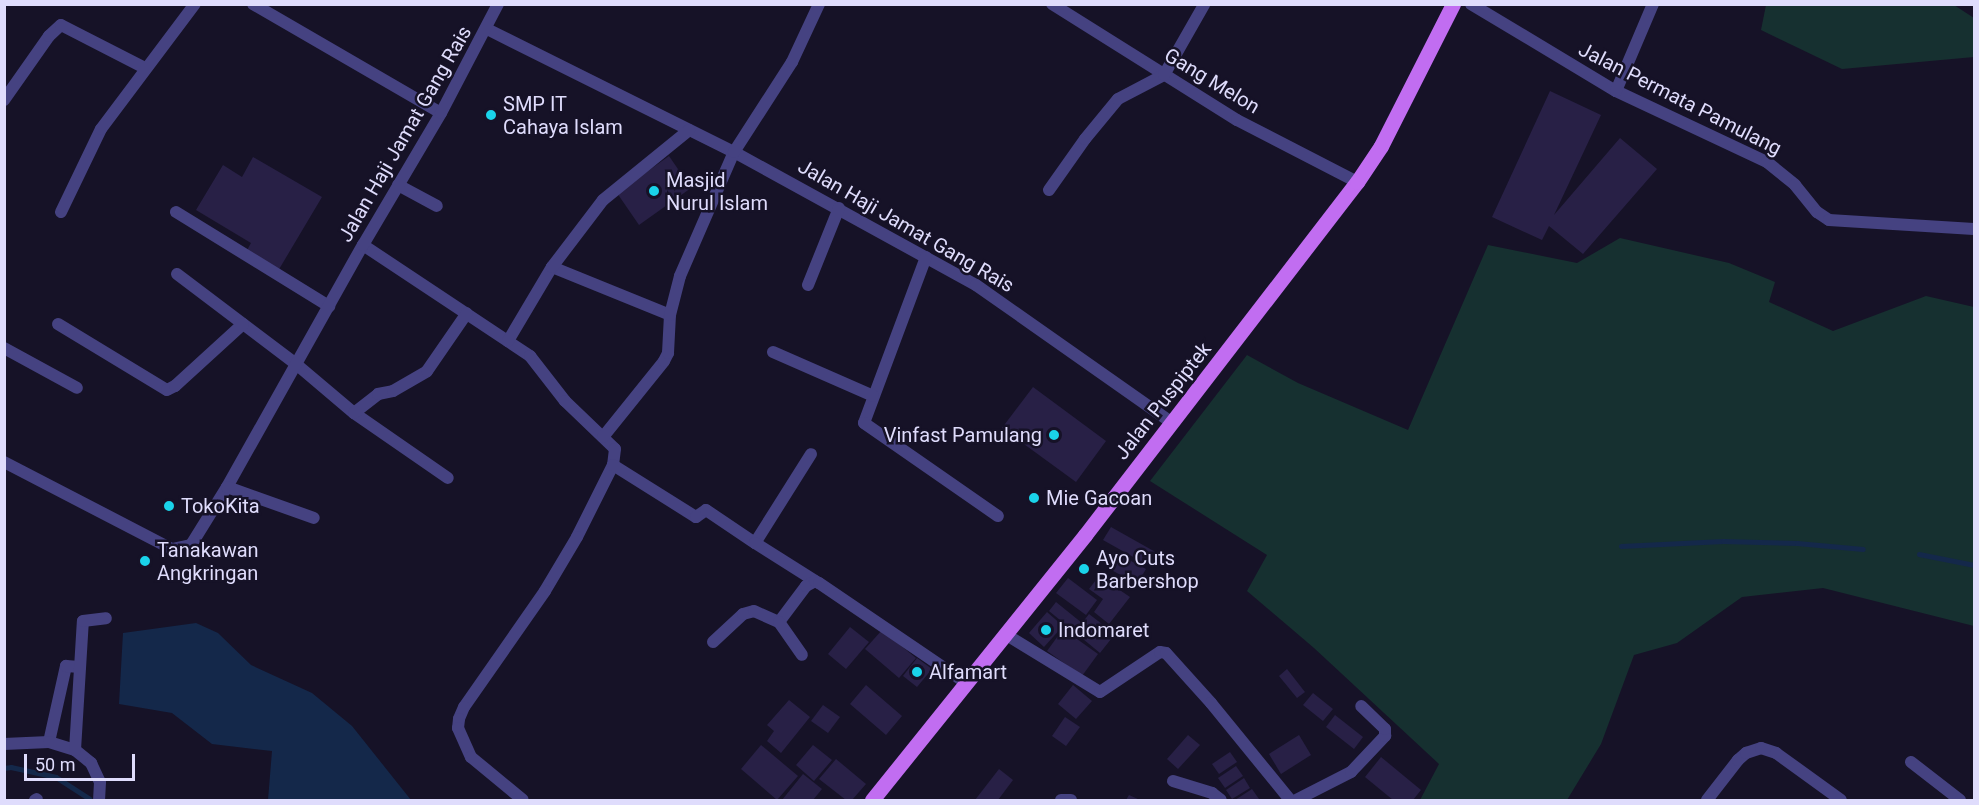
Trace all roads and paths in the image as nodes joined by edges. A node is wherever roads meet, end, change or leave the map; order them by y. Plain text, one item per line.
1 (195, 4) edge
2 (253, 4) edge
3 (498, 4) edge
4 (819, 4) edge
5 (1052, 4) edge
6 (1454, 4) edge
7 (1471, 4) edge
8 (1653, 4) edge
9 (1204, 5) edge
10 (487, 29) junction
11 (145, 68) junction
12 (1164, 75) junction
13 (1616, 91) junction
14 (4, 100) edge
15 (441, 113) junction
16 (688, 130) junction
17 (734, 152) junction
18 (1358, 182) junction
19 (398, 185) junction
20 (1049, 190) dead end
21 (437, 206) dead end
22 (839, 208) junction
23 (61, 212) dead end
24 (176, 212) dead end
25 (1974, 229) edge
26 (363, 245) junction
27 (926, 257) junction
28 (552, 267) junction
29 (177, 274) dead end
30 (808, 285) dead end
31 (329, 306) junction
32 (467, 313) junction
33 (670, 315) junction
34 (58, 324) dead end
35 (243, 324) junction
36 (508, 342) junction
37 (4, 348) edge
38 (773, 352) dead end
39 (296, 364) junction
40 (77, 388) dead end
41 (873, 396) junction
42 (354, 413) junction
43 (1172, 423) junction
44 (603, 437) junction
45 (811, 454) dead end
46 (4, 462) edge
47 (613, 465) junction
48 (448, 478) dead end
49 (227, 487) junction
50 (998, 516) dead end
51 (314, 518) dead end
52 (755, 543) junction
53 (815, 581) junction
54 (106, 618) dead end
55 (779, 622) junction
56 (1005, 634) junction
57 (713, 642) dead end
58 (802, 655) dead end
59 (80, 667) junction
60 (966, 683) junction
61 (1361, 706) dead end
62 (49, 742) junction
63 (4, 744) edge
64 (75, 750) junction
65 (1911, 762) dead end
66 (1173, 781) dead end
67 (1214, 798) edge
68 (99, 801) edge
69 (524, 801) edge
70 (872, 801) edge
71 (1061, 801) edge
72 (1071, 801) edge
73 (1290, 801) edge
74 (1296, 801) edge
75 (1707, 801) edge
76 (1841, 801) edge
77 (1960, 801) edge

1 - 11 street
2 - 15 street
3 - 10 street
4 - 17 street
5 - 12 street, Gang Melon
6 - 18 main road, Jalan Puspiptek
7 - 13 street, Jalan Permata Pamulang
8 - 13 street
9 - 12 street
10 - 15 street, Jalan Haji Jamat Gang Rais
10 - 16 street, Jalan Haji Jamat Gang Rais
11 - 14 street
11 - 23 street
12 - 18 street, Gang Melon
12 - 20 street
13 - 25 street, Jalan Permata Pamulang
15 - 19 street, Jalan Haji Jamat Gang Rais
16 - 17 street, Jalan Haji Jamat Gang Rais
16 - 28 street
17 - 22 street, Jalan Haji Jamat Gang Rais
17 - 33 street
18 - 43 main road, Jalan Puspiptek
19 - 21 street
19 - 26 street, Jalan Haji Jamat Gang Rais
22 - 27 street, Jalan Haji Jamat Gang Rais
22 - 30 street
24 - 31 street
26 - 31 street, Jalan Haji Jamat Gang Rais
26 - 32 street
27 - 41 street
27 - 43 street, Jalan Haji Jamat Gang Rais
28 - 33 street
28 - 36 street
29 - 35 street
31 - 39 street, Jalan Haji Jamat Gang Rais
32 - 36 street
32 - 42 street
33 - 44 street
34 - 35 street
35 - 39 street
36 - 44 street
37 - 40 street
38 - 41 street
39 - 42 street
39 - 49 street, Jalan Haji Jamat Gang Rais
41 - 50 street
42 - 48 street
43 - 56 main road, Jalan Puspiptek
44 - 47 street
45 - 52 street
46 - 49 street, Jalan Haji Jamat Gang Rais
47 - 52 street
47 - 69 street
49 - 51 street
52 - 53 street
53 - 55 street
53 - 60 street
54 - 59 street
55 - 57 street
55 - 58 street
56 - 60 main road, Jalan Puspiptek
56 - 73 street
59 - 62 street
59 - 64 street
60 - 70 main road, Jalan Puspiptek
61 - 74 street
62 - 63 street
62 - 64 street
64 - 68 street
65 - 77 street
66 - 67 street
71 - 72 street
75 - 76 street

